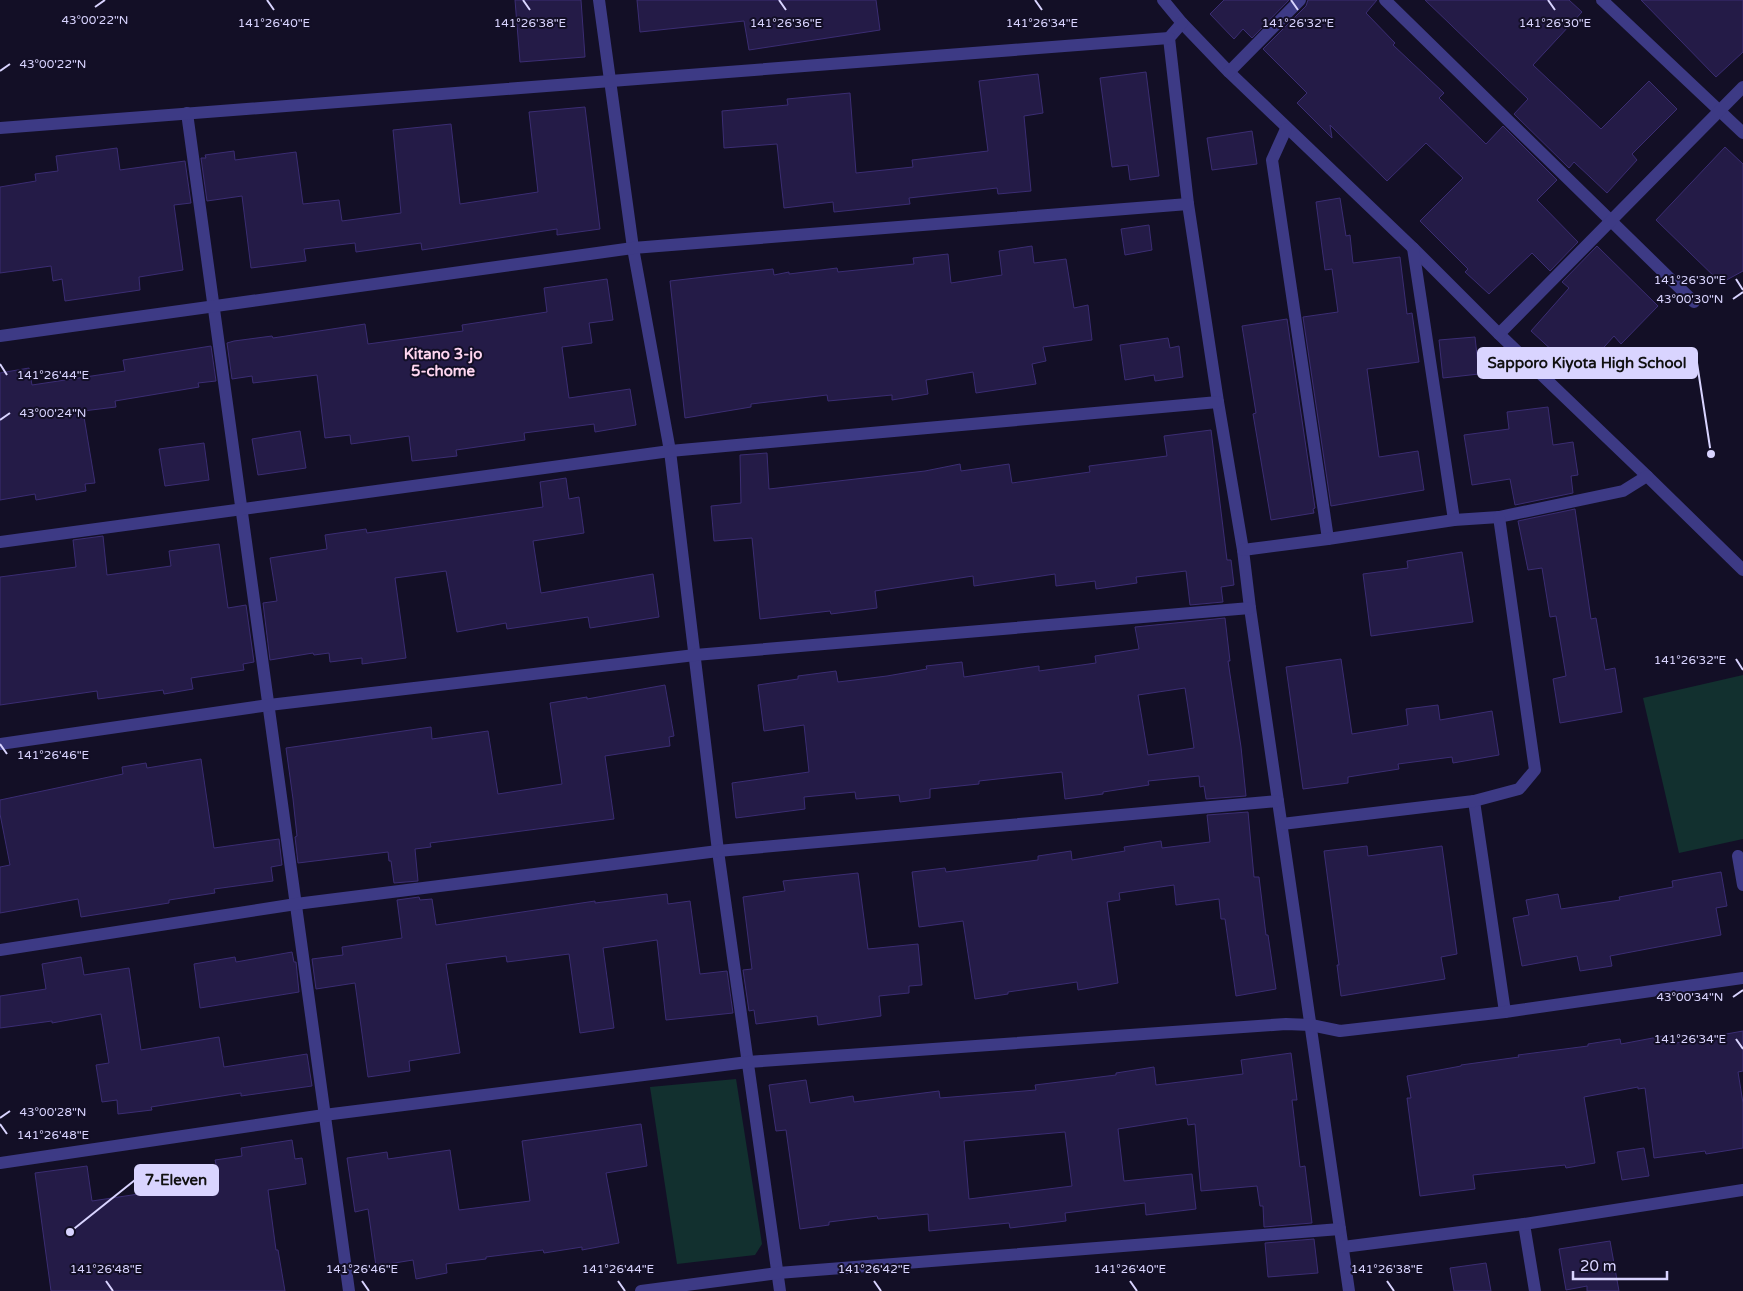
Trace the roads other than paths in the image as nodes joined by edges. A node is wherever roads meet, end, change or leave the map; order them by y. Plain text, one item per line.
1 (599, 0) edge
2 (1163, 0) edge
3 (1300, 0) edge
4 (1385, 0) edge
5 (1602, 0) edge
6 (1182, 23) junction
7 (1169, 38) junction
8 (1229, 72) junction
9 (610, 82) junction
10 (1743, 88) edge
11 (1719, 111) junction
12 (187, 113) junction
13 (0, 128) edge
14 (1286, 129) junction
15 (1743, 133) edge
16 (1188, 204) junction
17 (1610, 220) junction
18 (633, 248) junction
19 (1413, 248) junction
20 (1694, 302) dead end
21 (212, 306) junction
22 (1498, 334) junction
23 (0, 336) edge
24 (1218, 402) junction
25 (670, 451) junction
26 (1647, 476) junction
27 (240, 509) junction
28 (1499, 517) junction
29 (1454, 520) junction
30 (1328, 539) junction
31 (0, 542) edge
32 (1243, 550) junction
33 (1743, 570) edge
34 (1250, 608) junction
35 (695, 654) junction
36 (269, 706) junction
37 (0, 744) edge
38 (1278, 801) junction
39 (1474, 801) junction
40 (1282, 824) junction
41 (718, 851) junction
42 (1738, 856) dead end
43 (1743, 885) edge
44 (296, 904) junction
45 (0, 950) edge
46 (1743, 978) edge
47 (1505, 1012) junction
48 (1311, 1025) junction
49 (748, 1062) junction
50 (324, 1115) junction
51 (0, 1163) edge
52 (1743, 1190) edge
53 (1524, 1224) junction
54 (1340, 1229) junction
55 (1343, 1247) junction
56 (778, 1273) junction
57 (349, 1291) edge
58 (641, 1291) edge
59 (780, 1291) edge
60 (1349, 1291) edge
61 (1535, 1291) edge

1 - 9 street
2 - 6 street
3 - 8 street
4 - 17 street
5 - 11 street
6 - 7 street
6 - 8 street
7 - 9 street
7 - 16 street
8 - 14 street
9 - 12 street
9 - 18 street
10 - 11 street
11 - 15 street
11 - 17 street
12 - 13 street
12 - 21 street
14 - 19 street
14 - 30 street
16 - 18 street
16 - 24 street
17 - 20 street
17 - 22 street
18 - 21 street
18 - 25 street
19 - 22 street
19 - 29 street
21 - 23 street
21 - 27 street
22 - 26 street
24 - 25 street
24 - 32 street
25 - 27 street
25 - 35 street
26 - 28 street
26 - 33 street
27 - 31 street
27 - 36 street
28 - 29 street
28 - 39 street
29 - 30 street
30 - 32 street
32 - 34 street
34 - 35 street
34 - 38 street
35 - 36 street
35 - 41 street
36 - 37 street
36 - 44 street
38 - 40 street
38 - 41 street
39 - 40 street
39 - 47 street
40 - 48 street
41 - 44 street
41 - 49 street
42 - 43 street
44 - 45 street
44 - 50 street
46 - 47 street
47 - 48 street
48 - 49 street
48 - 54 street
49 - 50 street
49 - 56 street
50 - 51 street
50 - 57 street
52 - 53 street
53 - 55 street
53 - 61 street
54 - 55 street
54 - 56 street
55 - 60 street
56 - 58 street
56 - 59 street

